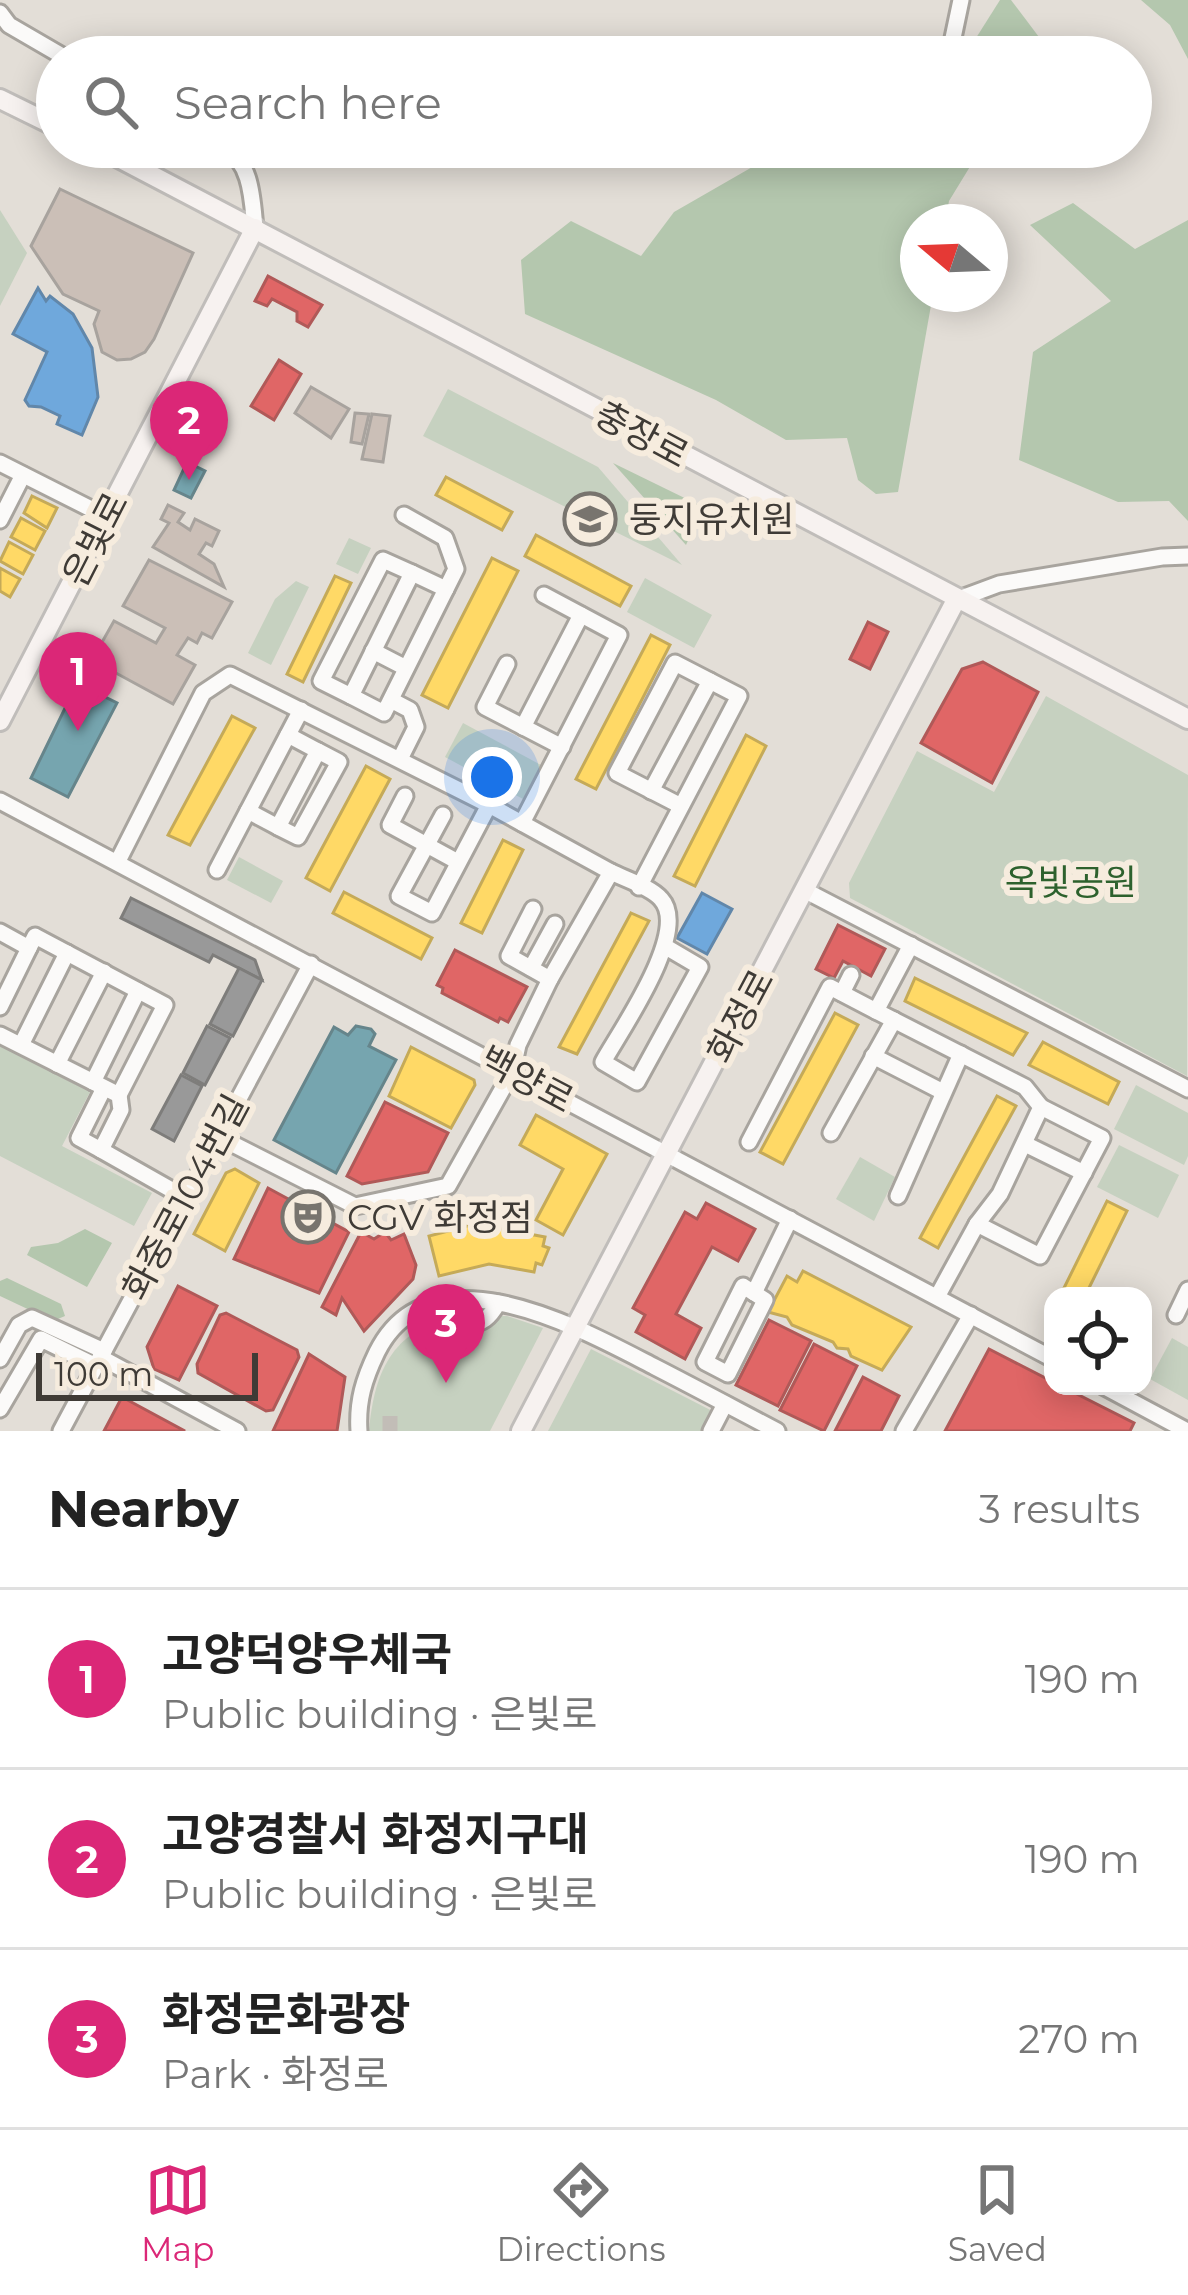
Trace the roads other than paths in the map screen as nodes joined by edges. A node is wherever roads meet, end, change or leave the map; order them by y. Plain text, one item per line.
1 (961, 0) edge
2 (0, 13) edge
3 (953, 36) edge
4 (36, 41) edge
5 (0, 99) edge
6 (36, 117) edge
7 (139, 168) edge
8 (245, 168) edge
9 (255, 228) junction
10 (0, 463) edge
11 (23, 475) junction
12 (404, 515) dead end
13 (107, 517) junction
14 (0, 520) edge
15 (1188, 556) edge
16 (412, 574) junction
17 (446, 589) junction
18 (544, 595) dead end
19 (956, 600) junction
20 (581, 615) junction
21 (374, 651) junction
22 (507, 664) dead end
23 (406, 668) junction
24 (710, 681) junction
25 (351, 696) junction
26 (391, 700) junction
27 (301, 710) junction
28 (1188, 719) edge
29 (0, 721) edge
30 (523, 727) junction
31 (288, 735) junction
32 (562, 747) junction
33 (400, 759) junction
34 (652, 791) junction
35 (404, 796) dead end
36 (0, 800) edge
37 (489, 805) junction
38 (681, 806) junction
39 (248, 812) junction
40 (443, 815) dead end
41 (522, 823) junction
42 (426, 845) junction
43 (118, 861) junction
44 (458, 862) junction
45 (217, 870) dead end
46 (611, 872) junction
47 (639, 886) junction
48 (806, 891) junction
49 (533, 910) dead end
50 (555, 924) dead end
51 (2, 939) edge
52 (911, 945) junction
53 (29, 947) junction
54 (666, 947) junction
55 (67, 953) junction
56 (311, 964) junction
57 (531, 968) junction
58 (104, 972) junction
59 (850, 975) dead end
60 (550, 979) junction
61 (138, 991) junction
62 (842, 993) junction
63 (0, 1007) edge
64 (877, 1010) junction
65 (894, 1019) junction
66 (0, 1035) edge
67 (21, 1046) junction
68 (961, 1054) junction
69 (873, 1056) junction
70 (57, 1064) junction
71 (512, 1072) junction
72 (105, 1088) junction
73 (1188, 1089) edge
74 (943, 1092) junction
75 (1041, 1107) junction
76 (831, 1133) dead end
77 (217, 1136) junction
78 (748, 1142) dead end
79 (1025, 1144) junction
80 (101, 1150) junction
81 (667, 1154) junction
82 (1084, 1173) junction
83 (898, 1196) dead end
84 (184, 1197) junction
85 (790, 1219) junction
86 (977, 1224) junction
87 (1188, 1290) edge
88 (754, 1292) junction
89 (937, 1297) junction
90 (498, 1303) junction
91 (971, 1315) junction
92 (1176, 1315) dead end
93 (466, 1325) tunnel mouth
94 (578, 1327) junction
95 (1044, 1354) edge
96 (1, 1356) edge
97 (100, 1358) junction
98 (26, 1365) junction
99 (1120, 1395) edge
100 (725, 1404) junction
101 (0, 1409) edge
102 (61, 1431) edge
103 (237, 1431) edge
104 (359, 1431) edge
105 (521, 1431) edge
106 (711, 1431) edge
107 (777, 1431) edge
108 (904, 1431) edge
109 (1187, 1431) edge

1 - 3 street
2 - 4 street
5 - 6 main road
7 - 9 main road, 충장로
8 - 9 street
9 - 13 main road, 은빛로
9 - 19 main road, 충장로
10 - 11 street
11 - 13 street
11 - 14 street
12 - 17 street
13 - 29 main road, 은빛로
15 - 19 street
16 - 17 street
16 - 21 street
16 - 25 street
17 - 23 street
18 - 20 street
19 - 28 main road, 충장로
19 - 48 main road, 화정로
20 - 30 street
20 - 32 street
21 - 23 street
21 - 25 street
22 - 30 street
23 - 26 street
24 - 34 street
24 - 34 street
24 - 38 street
25 - 26 street
26 - 33 street
27 - 31 street
27 - 33 street
27 - 43 street
30 - 32 street
31 - 39 street
31 - 39 street
32 - 41 street
33 - 37 street
34 - 38 street
35 - 42 street
36 - 43 street, 백양로
37 - 41 street
37 - 44 street
38 - 47 street
39 - 45 street
40 - 42 street
41 - 46 street
42 - 44 street
42 - 44 street
43 - 56 street, 백양로
46 - 47 street
46 - 60 street
47 - 54 street
48 - 52 street
48 - 81 main road, 화정로
49 - 57 street
50 - 57 street
51 - 53 street
52 - 64 street
52 - 73 street
53 - 55 street
53 - 63 street
54 - 54 street
55 - 58 street
55 - 67 street
56 - 71 street, 백양로
56 - 77 street, 화중로104번길
57 - 60 street
58 - 61 street
58 - 70 street
59 - 62 street
60 - 71 street
61 - 72 street
61 - 72 street
62 - 64 street
62 - 78 street
64 - 65 street
65 - 68 street
65 - 69 street
66 - 67 street
67 - 70 street
68 - 74 street
68 - 75 street
69 - 74 street
69 - 76 street
70 - 72 street
71 - 77 street
71 - 81 street, 백양로
72 - 80 street
72 - 80 street
74 - 83 street
75 - 79 street
75 - 82 street
77 - 84 street, 화중로104번길
79 - 82 street
79 - 86 street
80 - 84 street
81 - 85 street, 백양로
81 - 94 main road, 화정로
82 - 86 street
84 - 97 street, 화중로104번길
85 - 88 street
85 - 89 street, 백양로
86 - 89 street
87 - 92 street
88 - 88 street
89 - 91 street, 백양로
90 - 93 street
90 - 94 street
90 - 104 street
91 - 95 street, 백양로
91 - 108 street
94 - 100 street
94 - 105 main road, 화정로
96 - 97 street
96 - 98 street
97 - 98 street
97 - 102 street, 화중로104번길
97 - 103 street
98 - 101 street
99 - 109 street
100 - 106 street
100 - 107 street

